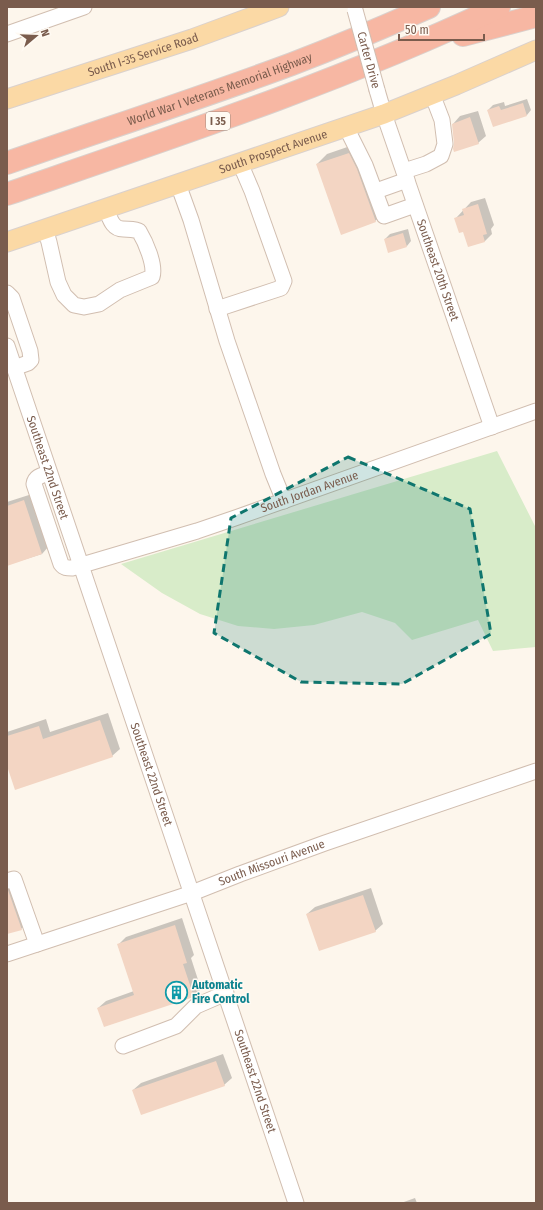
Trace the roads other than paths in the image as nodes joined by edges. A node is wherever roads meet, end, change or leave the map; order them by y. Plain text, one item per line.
1 (84, 7) edge
2 (279, 7) edge
3 (429, 7) edge
4 (499, 7) edge
5 (354, 9) edge
6 (43, 14) edge
7 (536, 16) edge
8 (7, 34) edge
9 (536, 50) edge
10 (392, 54) junction
11 (432, 94) junction
12 (7, 99) edge
13 (384, 114) junction
14 (346, 127) junction
15 (86, 136) junction
16 (7, 152) edge
17 (7, 163) edge
18 (240, 163) junction
19 (91, 165) junction
20 (405, 176) junction
21 (178, 184) junction
22 (376, 191) junction
23 (7, 194) edge
24 (415, 205) junction
25 (106, 209) junction
26 (7, 210) edge
27 (45, 229) junction
28 (7, 242) edge
29 (7, 293) edge
30 (217, 309) junction
31 (7, 346) edge
32 (14, 368) junction
33 (536, 411) edge
34 (492, 427) junction
35 (49, 473) junction
36 (284, 501) junction
37 (80, 565) junction
38 (536, 771) edge
39 (7, 881) edge
40 (192, 893) junction
41 (37, 944) junction
42 (7, 954) edge
43 (226, 993) junction
44 (123, 1046) dead end
45 (296, 1203) edge

1 - 6 street
2 - 12 main road, South I-35 Service Road
3 - 15 highway, World War I Veterans Memorial Highway / I 35
4 - 10 highway, I 35
5 - 13 street, Carter Drive, bridge
6 - 8 street
7 - 10 highway
9 - 11 main road, South Prospect Avenue
10 - 19 highway, I 35
11 - 13 main road, South Prospect Avenue
11 - 20 street
13 - 14 main road, South Prospect Avenue
13 - 20 street, Southeast 20th Street
14 - 18 main road, South Prospect Avenue
14 - 22 street
15 - 16 highway
15 - 17 highway, World War I Veterans Memorial Highway / I 35
18 - 21 main road, South Prospect Avenue
18 - 30 street
19 - 23 highway, I 35
19 - 26 highway
20 - 22 street
20 - 24 street, Southeast 20th Street
21 - 25 main road, South Prospect Avenue
21 - 30 street
22 - 24 street
24 - 34 street, Southeast 20th Street
25 - 27 main road, South Prospect Avenue
25 - 27 street
27 - 28 main road, South Prospect Avenue
29 - 32 street
30 - 36 street
31 - 32 street, Southeast 22nd Street
32 - 35 street, Southeast 22nd Street
33 - 34 street, South Jordan Avenue
34 - 36 street, South Jordan Avenue
35 - 37 street, Southeast 22nd Street
35 - 37 street, South Jordan Avenue
36 - 37 street, South Jordan Avenue
37 - 40 street, Southeast 22nd Street
38 - 40 street, South Missouri Avenue
39 - 41 street
40 - 41 street, South Missouri Avenue
40 - 43 street, Southeast 22nd Street
41 - 42 street, South Missouri Avenue
43 - 44 street
43 - 45 street, Southeast 22nd Street

